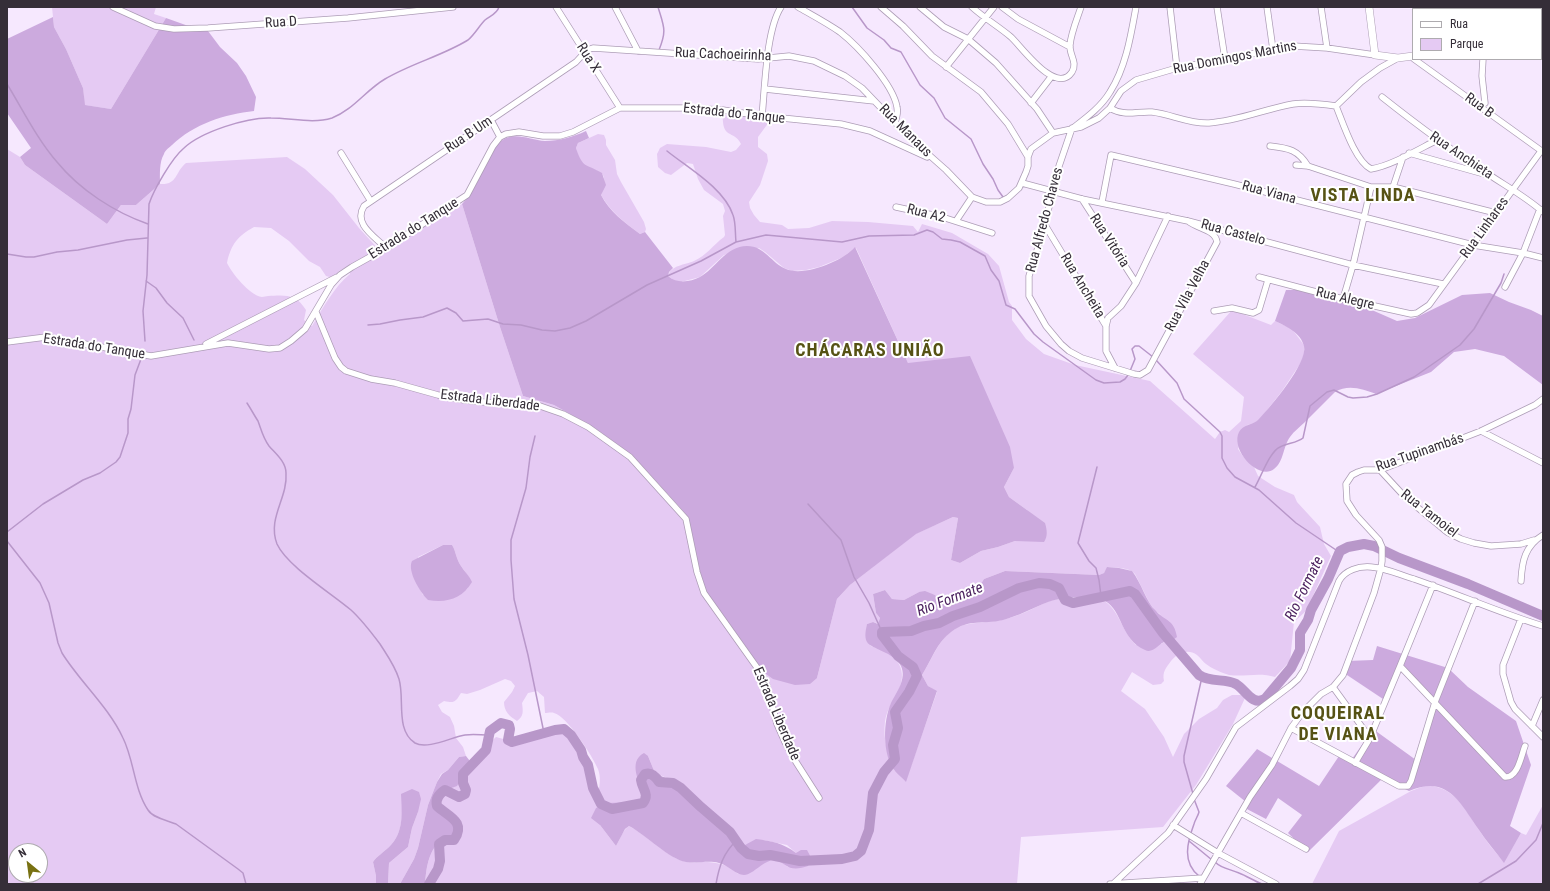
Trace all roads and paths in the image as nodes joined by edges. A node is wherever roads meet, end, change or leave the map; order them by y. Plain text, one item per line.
1 (114, 7) edge
2 (453, 7) edge
3 (556, 7) edge
4 (615, 7) edge
5 (781, 7) edge
6 (798, 7) edge
7 (881, 7) edge
8 (920, 7) edge
9 (972, 7) edge
10 (994, 7) edge
11 (1002, 7) edge
12 (1081, 7) edge
13 (1136, 7) edge
14 (1170, 7) edge
15 (1217, 7) edge
16 (1267, 7) edge
17 (1321, 7) edge
18 (1370, 7) edge
19 (985, 19) junction
20 (968, 39) junction
21 (1070, 47) junction
22 (1327, 48) junction
23 (1273, 50) junction
24 (638, 51) junction
25 (584, 53) junction
26 (1375, 55) junction
27 (1398, 58) junction
28 (1412, 58) edge
29 (767, 59) junction
30 (1225, 59) junction
31 (1416, 60) edge
32 (1483, 60) edge
33 (946, 67) junction
34 (1178, 68) junction
35 (1051, 77) junction
36 (765, 89) junction
37 (1382, 97) dead end
38 (874, 101) junction
39 (1031, 102) junction
40 (1485, 103) dead end
41 (1336, 106) junction
42 (620, 108) junction
43 (1110, 108) junction
44 (762, 116) junction
45 (491, 120) junction
46 (895, 122) junction
47 (1072, 128) junction
48 (1053, 133) junction
49 (500, 137) junction
50 (1437, 140) junction
51 (1270, 146) dead end
52 (1542, 152) edge
53 (340, 153) dead end
54 (1409, 154) junction
55 (1403, 157) junction
56 (1028, 158) junction
57 (934, 161) junction
58 (1296, 165) dead end
59 (1308, 166) junction
60 (1489, 175) junction
61 (1022, 183) junction
62 (1371, 187) junction
63 (1393, 187) junction
64 (1512, 189) junction
65 (1053, 192) junction
66 (972, 198) junction
67 (1082, 199) junction
68 (370, 200) junction
69 (1102, 202) junction
70 (896, 207) dead end
71 (1542, 211) edge
72 (1496, 213) junction
73 (1168, 216) junction
74 (1364, 218) junction
75 (956, 221) junction
76 (1188, 221) junction
77 (1045, 225) junction
78 (992, 233) dead end
79 (1473, 244) junction
80 (386, 248) junction
81 (1524, 253) junction
82 (1543, 258) edge
83 (1353, 265) junction
84 (340, 275) junction
85 (1259, 277) dead end
86 (1268, 280) junction
87 (1136, 283) junction
88 (1443, 284) junction
89 (1505, 287) dead end
90 (1343, 299) junction
91 (1428, 305) joint
92 (1214, 311) dead end
93 (316, 312) junction
94 (1106, 326) junction
95 (7, 342) edge
96 (200, 347) junction
97 (1115, 368) junction
98 (1134, 374) joint
99 (1543, 399) edge
100 (1481, 431) junction
101 (1543, 464) edge
102 (1380, 470) junction
103 (1543, 535) edge
104 (1534, 540) junction
105 (1381, 568) junction
106 (1521, 581) dead end
107 (1433, 585) junction
108 (1475, 601) junction
109 (1521, 619) junction
110 (1543, 626) edge
111 (1400, 666) junction
112 (1333, 687) junction
113 (1543, 700) edge
114 (1436, 702) junction
115 (1532, 726) junction
116 (1291, 728) junction
117 (1543, 737) edge
118 (1370, 738) junction
119 (1525, 746) dead end
120 (1355, 763) junction
121 (818, 798) dead end
122 (1241, 813) junction
123 (1174, 825) junction
124 (1306, 849) dead end
125 (1218, 853) junction
126 (1203, 878) junction
127 (1112, 884) edge
128 (1200, 884) edge
129 (1276, 884) edge

1 - 2 street, Rua D
3 - 25 street, Rua X
4 - 24 street
5 - 29 street
6 - 46 street
7 - 33 street
8 - 20 street
9 - 19 street
10 - 19 street
11 - 21 street
12 - 21 street
13 - 47 street
14 - 34 street
15 - 30 street
16 - 23 street
17 - 22 street
18 - 26 main road
19 - 20 street
19 - 35 street
20 - 33 street
20 - 39 street
21 - 35 street
22 - 23 street, Rua Domingos Martins
22 - 26 street, Rua Domingos Martins
23 - 30 street, Rua Domingos Martins
24 - 25 street, Rua Cachoeirinha
24 - 29 street, Rua Cachoeirinha
25 - 42 street, Rua X
25 - 45 street, Rua B Um
26 - 27 main road, Rua Domingos Martins
27 - 28 main road, Rua Domingos Martins
27 - 41 street
29 - 36 street
29 - 38 street, Rua Cachoeirinha
30 - 34 street, Rua Domingos Martins
31 - 52 street, Rua B
32 - 40 street
33 - 56 street
34 - 43 street, Rua Domingos Martins
35 - 39 street
36 - 38 street, Rua Manaus
36 - 44 street
37 - 50 street, Rua Anchieta
38 - 46 street, Rua Manaus
39 - 48 street
41 - 43 street
41 - 55 street
42 - 44 street, Estrada do Tanque
42 - 49 street, Estrada do Tanque
43 - 47 street, Rua Domingos Martins
44 - 57 street, Estrada do Tanque
45 - 49 street
45 - 68 street, Rua B Um
46 - 57 street, Rua Manaus
47 - 48 street, Rua Domingos Martins
47 - 65 street, Rua Alfredo Chaves
48 - 56 street
49 - 80 street, Estrada do Tanque
50 - 54 street
50 - 60 street, Rua Anchieta
51 - 59 street
52 - 64 street, Rua Linhares
53 - 68 street
54 - 55 street
54 - 60 street
55 - 63 street
56 - 61 street
57 - 66 street, Rua Manaus
58 - 59 street
59 - 62 street
60 - 64 street, Rua Anchieta
61 - 65 street, Rua Castelo
61 - 66 street
62 - 63 street
62 - 74 street
63 - 72 street
64 - 71 street, Rua Anchieta
64 - 72 street, Rua Linhares
65 - 67 street, Rua Castelo
65 - 77 street, Rua Alfredo Chaves
66 - 75 street, Rua A2
67 - 69 street, Rua Castelo
67 - 87 street, Rua Vitória
68 - 80 street, Rua B Um
69 - 73 street, Rua Castelo
69 - 74 street, Rua Viana
70 - 75 street, Rua A2
71 - 81 street
72 - 79 street, Rua Linhares
73 - 76 street, Rua Castelo
73 - 87 street
74 - 79 street, Rua Viana
74 - 83 street
75 - 78 street, Rua A2
76 - 83 street, Rua Castelo
76 - 98 street, Rua Vila Velha
77 - 94 street, Rua Ancheita
77 - 97 street, Rua Alfredo Chaves
79 - 81 street, Rua Viana
79 - 88 street, Rua Linhares
80 - 84 street, Estrada do Tanque
81 - 82 street, Rua Viana
81 - 89 street
83 - 88 street, Rua Castelo
83 - 90 street
84 - 93 street, Estrada do Tanque
84 - 96 street
85 - 86 street, Rua Alegre
86 - 90 street, Rua Alegre
86 - 92 street
87 - 94 street
88 - 91 street, Rua Linhares
90 - 91 street, Rua Alegre
93 - 96 street, Estrada do Tanque
93 - 121 street, Estrada Liberdade
94 - 97 street
95 - 96 street, Estrada do Tanque
97 - 98 street, Rua Alfredo Chaves
99 - 100 street, Rua Tupinambás
100 - 101 street
100 - 102 street, Rua Tupinambás
102 - 104 street, Rua Tamoiel
102 - 105 street, Rua Tupinambás
103 - 104 street, Rua Tamoiel
104 - 106 street
105 - 107 street
105 - 112 street
105 - 123 street
107 - 108 street
107 - 111 street
108 - 109 street
108 - 114 street
109 - 110 street
109 - 115 street
111 - 114 street
111 - 118 street
112 - 116 street
112 - 118 street
113 - 115 street
114 - 119 street
114 - 120 street
115 - 117 street
116 - 120 street
116 - 122 street
118 - 120 street
122 - 124 street
122 - 125 street
123 - 125 street
123 - 127 street
125 - 126 street
125 - 129 street
126 - 127 street
126 - 128 street

